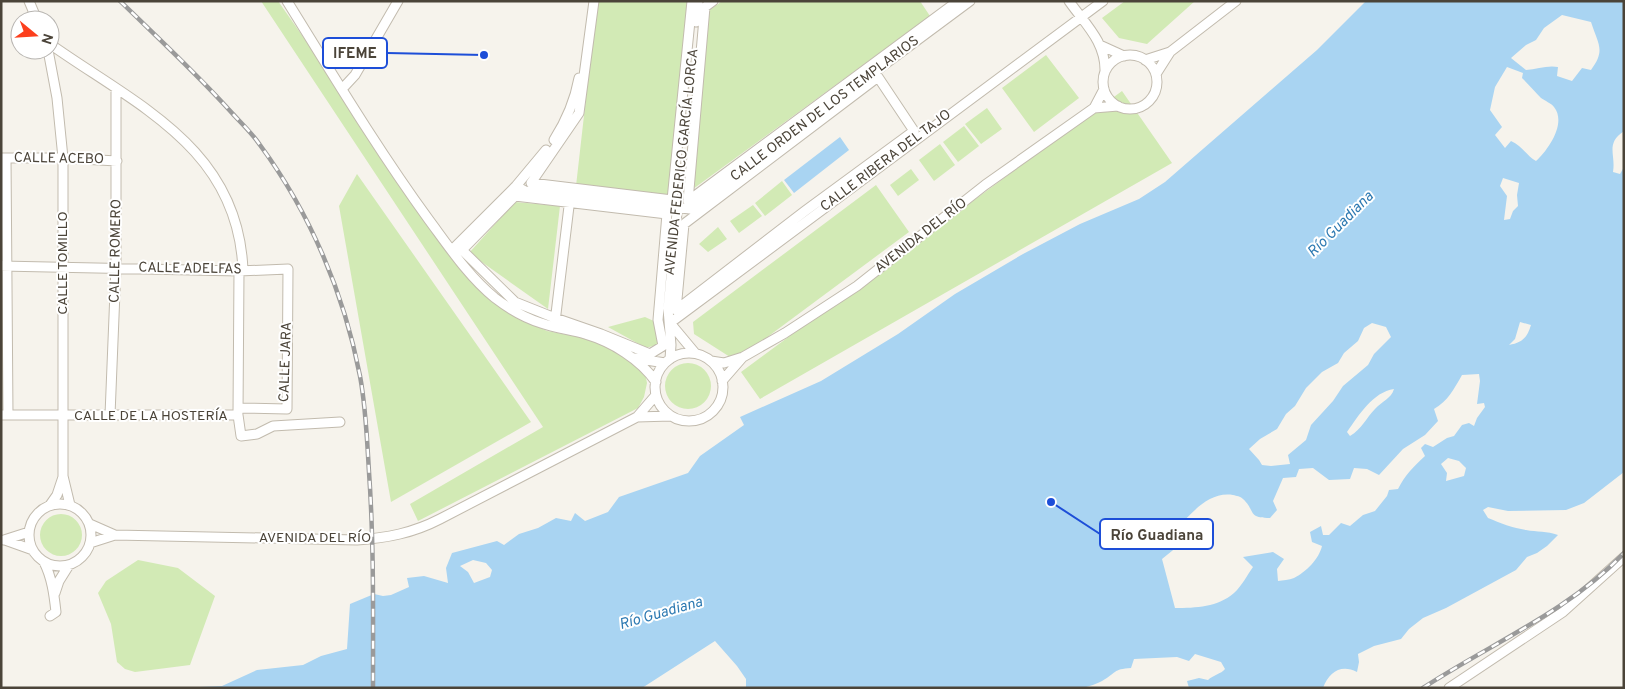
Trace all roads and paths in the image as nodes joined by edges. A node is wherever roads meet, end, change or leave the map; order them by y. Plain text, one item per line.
1 (287, 1) edge
2 (398, 1) edge
3 (588, 1) edge
4 (594, 1) edge
5 (692, 1) edge
6 (698, 1) edge
7 (713, 1) edge
8 (958, 1) edge
9 (970, 1) edge
10 (1068, 1) edge
11 (1103, 1) edge
12 (1236, 1) edge
13 (1081, 17) junction
14 (1102, 46) junction
15 (60, 51) edge
16 (1170, 52) junction
17 (1124, 56) junction
18 (50, 60) edge
19 (1145, 60) junction
20 (1105, 72) junction
21 (878, 74) junction
22 (1156, 74) junction
23 (116, 88) junction
24 (342, 89) junction
25 (1104, 89) junction
26 (1118, 106) junction
27 (1094, 108) junction
28 (923, 134) junction
29 (4, 158) edge
30 (63, 158) junction
31 (117, 161) junction
32 (516, 186) junction
33 (570, 196) junction
34 (678, 207) junction
35 (452, 250) junction
36 (4, 266) edge
37 (62, 267) junction
38 (116, 267) junction
39 (288, 269) joint
40 (241, 271) junction
41 (670, 322) junction
42 (555, 323) junction
43 (637, 349) junction
44 (694, 353) junction
45 (634, 358) junction
46 (743, 358) junction
47 (668, 361) junction
48 (711, 361) junction
49 (722, 381) junction
50 (656, 382) junction
51 (656, 395) junction
52 (238, 412) junction
53 (110, 414) junction
54 (5, 415) edge
55 (63, 416) junction
56 (672, 416) junction
57 (636, 417) junction
58 (340, 422) dead end
59 (63, 476) junction
60 (50, 505) junction
61 (70, 505) junction
62 (90, 524) junction
63 (29, 532) junction
64 (116, 535) junction
65 (3, 540) edge
66 (90, 544) junction
67 (33, 550) junction
68 (1624, 557) edge
69 (44, 562) junction
70 (69, 565) junction
71 (54, 596) junction
72 (50, 616) dead end
73 (1449, 688) edge

1 - 24 street
2 - 24 street
3 - 32 street
4 - 33 street
5 - 33 street
6 - 34 street, AVENIDA FEDERICO GARCÍA LORCA
7 - 8 street
9 - 21 street, CALLE ORDEN DE LOS TEMPLARIOS
10 - 13 street
11 - 13 street, CALLE RIBERA DEL TAJO
12 - 16 street
13 - 14 street
13 - 28 street, CALLE RIBERA DEL TAJO
14 - 17 street
14 - 20 street
15 - 23 street
16 - 19 street
16 - 22 street
17 - 19 street
17 - 20 street
18 - 30 street, CALLE TOMILLO
19 - 22 street
20 - 25 street
21 - 21 street
21 - 28 street
21 - 34 street, CALLE ORDEN DE LOS TEMPLARIOS
22 - 26 street
23 - 31 street, CALLE ROMERO
23 - 40 street
24 - 35 street
25 - 26 street
25 - 27 street, AVENIDA DEL RÍO
26 - 27 street
27 - 46 street, AVENIDA DEL RÍO
28 - 41 street, CALLE RIBERA DEL TAJO
29 - 30 street, CALLE ACEBO
29 - 36 street
30 - 31 street, CALLE ACEBO
30 - 37 street, CALLE TOMILLO
31 - 38 street, CALLE ROMERO
32 - 33 street
32 - 35 street
33 - 34 street
33 - 42 street
33 - 42 street
33 - 43 street
34 - 41 street, AVENIDA FEDERICO GARCÍA LORCA
35 - 42 street
36 - 37 street, CALLE ADELFAS
36 - 54 street
37 - 38 street, CALLE ADELFAS
37 - 55 street, CALLE TOMILLO
38 - 40 street, CALLE ADELFAS
38 - 53 street, CALLE ROMERO
39 - 40 street, CALLE ADELFAS
39 - 52 street, CALLE JARA
40 - 52 street
41 - 44 street
41 - 47 street, AVENIDA FEDERICO GARCÍA LORCA
42 - 43 street
42 - 45 street
43 - 45 street
44 - 47 street
44 - 48 street
45 - 47 street
45 - 50 street
46 - 48 street, AVENIDA DEL RÍO
46 - 49 street, AVENIDA DEL RÍO
47 - 50 street
48 - 49 street
49 - 56 street
50 - 51 street
51 - 56 street
51 - 57 street, AVENIDA DEL RÍO
52 - 53 street, CALLE DE LA HOSTERÍA
52 - 58 street, CALLE DE LA HOSTERÍA
53 - 55 street, CALLE DE LA HOSTERÍA
54 - 55 street, CALLE DE LA HOSTERÍA
55 - 59 street, CALLE TOMILLO
56 - 57 street, AVENIDA DEL RÍO
57 - 64 street, AVENIDA DEL RÍO
59 - 60 street, CALLE TOMILLO
59 - 61 street, CALLE TOMILLO
60 - 61 street
60 - 63 street
61 - 62 street
62 - 64 street, AVENIDA DEL RÍO
62 - 66 street
63 - 65 street
63 - 67 street
64 - 66 street, AVENIDA DEL RÍO
65 - 67 street
66 - 70 street
67 - 69 street
68 - 73 street
69 - 70 street
69 - 71 street
70 - 71 street
71 - 72 street

